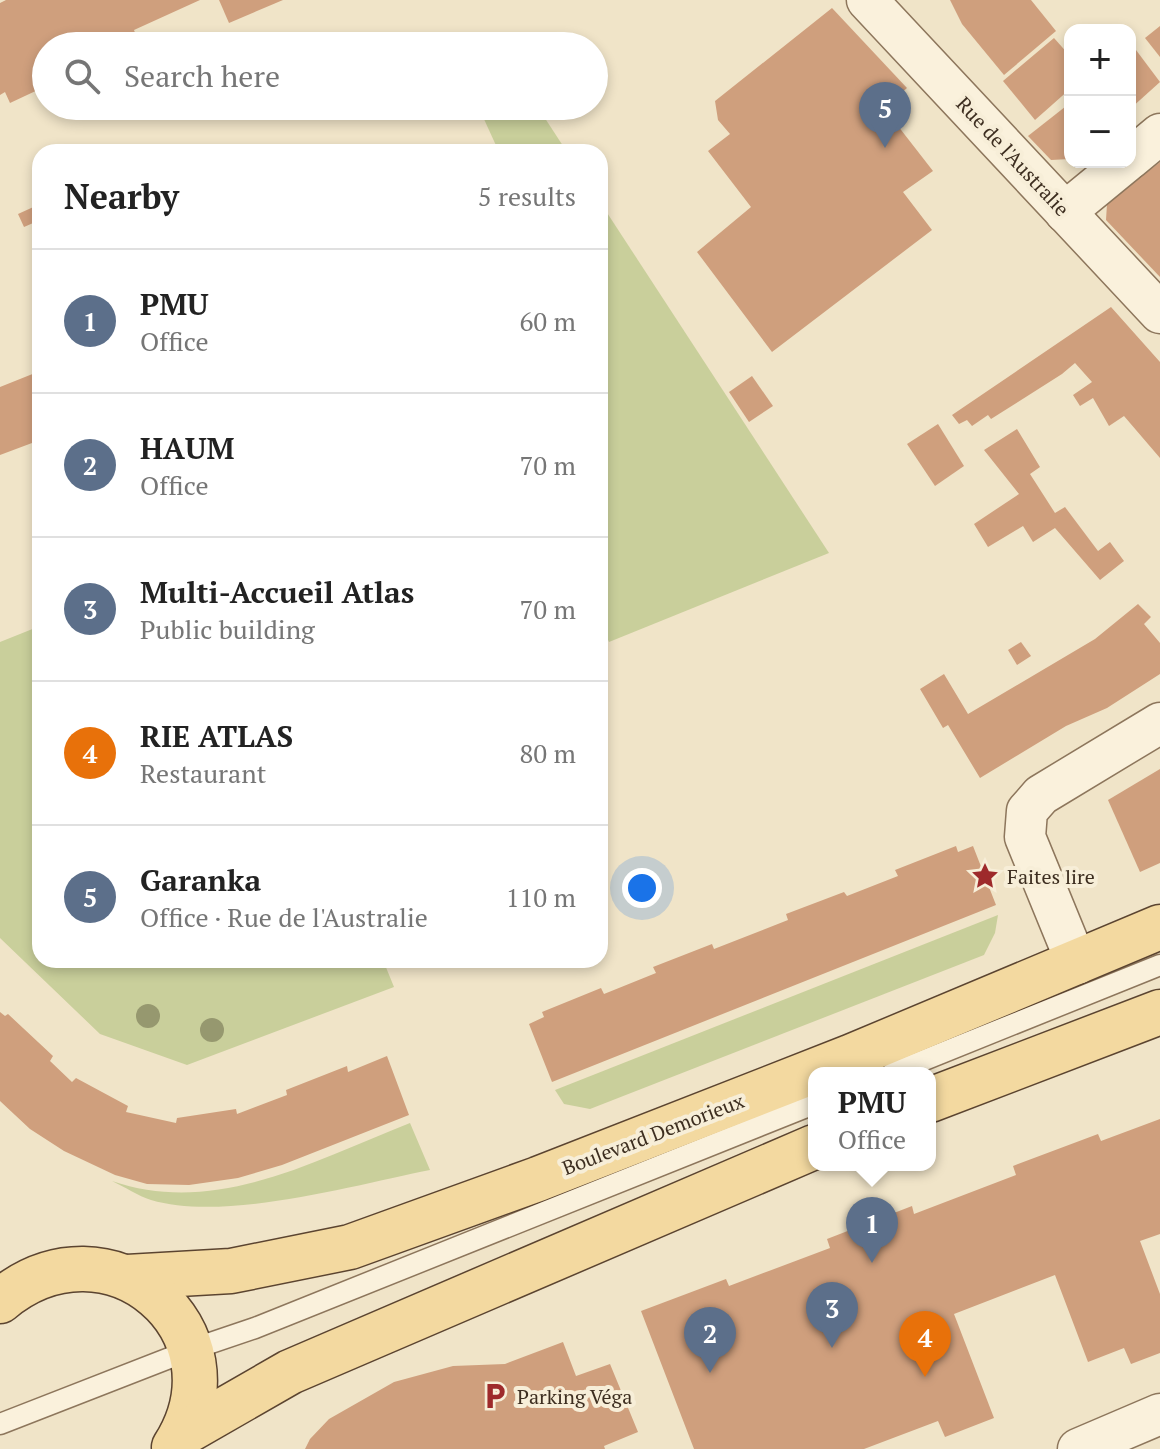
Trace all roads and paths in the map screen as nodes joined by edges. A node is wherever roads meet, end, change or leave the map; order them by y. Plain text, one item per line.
1 (867, 0) edge
2 (1160, 134) edge
3 (1136, 154) edge
4 (1118, 168) edge
5 (1065, 212) junction
6 (1160, 313) edge
7 (1160, 723) edge
8 (1160, 927) edge
9 (1077, 964) junction
10 (1160, 965) edge
11 (1160, 1012) edge
12 (824, 1067) edge
13 (907, 1067) edge
14 (808, 1073) edge
15 (936, 1098) edge
16 (808, 1106) edge
17 (808, 1150) edge
18 (127, 1277) junction
19 (0, 1301) edge
20 (190, 1350) junction
21 (1160, 1414) edge
22 (0, 1424) edge
23 (177, 1441) edge
24 (1120, 1441) edge
25 (1078, 1449) edge

1 - 5 street, Rue de l'Australie
2 - 3 street
4 - 5 street
5 - 6 street, Rue de l'Australie
7 - 9 street
8 - 9 main road, Boulevard Demorieux
9 - 12 main road, Boulevard Demorieux
10 - 13 lane
11 - 15 main road
14 - 18 main road, Boulevard Demorieux
16 - 20 lane
17 - 23 main road, Boulevard Demorieux
18 - 19 main road, Boulevard Demorieux
18 - 20 main road, Boulevard Demorieux
20 - 22 lane
20 - 23 main road, Boulevard Demorieux
21 - 24 street
24 - 25 street

